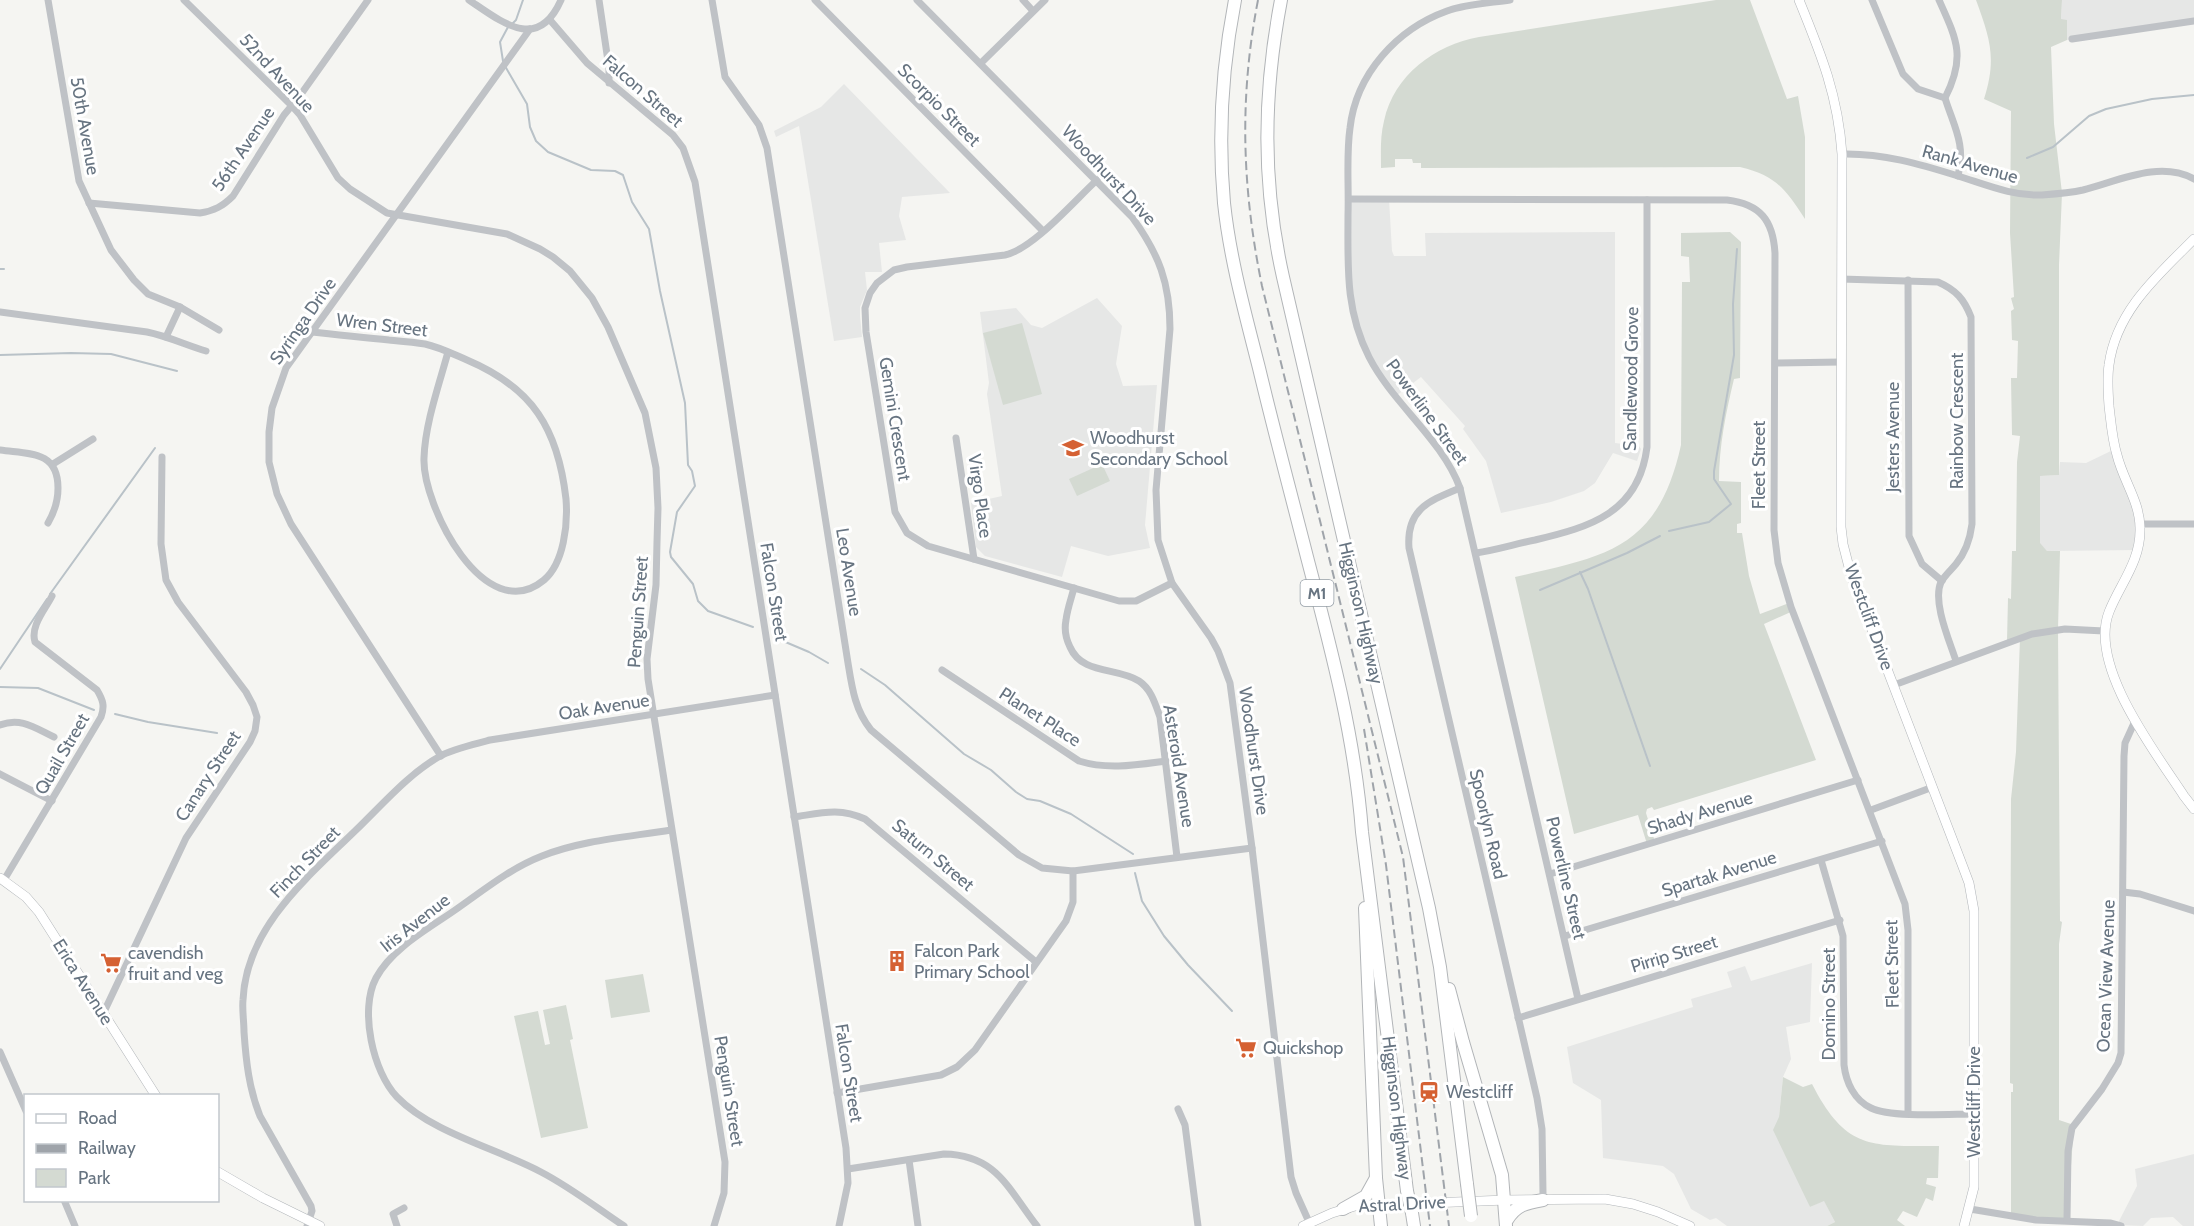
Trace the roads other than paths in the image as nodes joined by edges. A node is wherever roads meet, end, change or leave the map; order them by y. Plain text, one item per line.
1 (48, 0) edge
2 (184, 0) edge
3 (368, 0) edge
4 (469, 0) edge
5 (561, 0) edge
6 (599, 0) edge
7 (711, 0) edge
8 (815, 0) edge
9 (917, 0) edge
10 (1023, 0) edge
11 (1045, 0) edge
12 (1234, 0) edge
13 (1281, 0) edge
14 (1509, 0) edge
15 (1799, 0) edge
16 (1872, 0) edge
17 (1939, 0) edge
18 (1033, 11) junction
19 (550, 20) junction
20 (2194, 21) edge
21 (530, 29) junction
22 (2072, 39) dead end
23 (981, 63) junction
24 (609, 83) junction
25 (1945, 98) junction
26 (291, 105) junction
27 (1842, 154) junction
28 (1958, 176) junction
29 (2194, 179) edge
30 (1096, 180) junction
31 (1348, 199) junction
32 (1647, 200) junction
33 (89, 203) junction
34 (396, 215) junction
35 (1042, 231) junction
36 (2194, 239) edge
37 (1841, 279) junction
38 (1908, 280) junction
39 (180, 307) junction
40 (0, 312) edge
41 (219, 330) dead end
42 (312, 332) junction
43 (166, 337) junction
44 (206, 351) dead end
45 (447, 352) junction
46 (1841, 362) junction
47 (1776, 363) junction
48 (956, 438) dead end
49 (93, 440) dead end
50 (0, 450) edge
51 (162, 457) dead end
52 (53, 464) junction
53 (1460, 488) junction
54 (48, 523) dead end
55 (2140, 524) junction
56 (2194, 524) edge
57 (1476, 552) junction
58 (974, 559) junction
59 (1942, 581) junction
60 (1172, 584) junction
61 (1074, 588) junction
62 (52, 596) dead end
63 (2104, 631) junction
64 (1956, 661) junction
65 (942, 670) dead end
66 (1894, 684) junction
67 (775, 695) junction
68 (653, 714) junction
69 (2135, 721) junction
70 (0, 725) edge
71 (54, 737) dead end
72 (441, 756) junction
73 (1166, 761) junction
74 (0, 774) edge
75 (1858, 780) junction
76 (1932, 787) junction
77 (52, 801) junction
78 (2194, 809) edge
79 (1871, 810) junction
80 (794, 817) junction
81 (671, 830) junction
82 (1362, 832) junction
83 (1882, 841) junction
84 (1252, 848) junction
85 (1177, 857) junction
86 (1821, 860) junction
87 (1073, 871) junction
88 (1550, 874) junction
89 (2, 879) edge
90 (2123, 892) junction
91 (1429, 908) junction
92 (2194, 910) edge
93 (1839, 920) junction
94 (1565, 936) junction
95 (1036, 962) junction
96 (1578, 999) junction
97 (103, 1014) junction
98 (1518, 1018) junction
99 (0, 1052) edge
100 (837, 1093) junction
101 (155, 1094) edge
102 (24, 1106) edge
103 (1178, 1109) dead end
104 (1908, 1113) junction
105 (1975, 1114) junction
106 (909, 1160) junction
107 (848, 1169) junction
108 (219, 1173) edge
109 (1376, 1178) junction
110 (1543, 1197) junction
111 (1605, 1199) junction
112 (1506, 1200) junction
113 (65, 1202) edge
114 (1378, 1204) junction
115 (404, 1208) dead end
116 (1343, 1209) junction
117 (1970, 1209) junction
118 (2067, 1220) junction
119 (1471, 1221) edge
120 (308, 1223) edge
121 (1506, 1223) edge
122 (1306, 1224) edge
123 (75, 1226) edge
124 (320, 1226) edge
125 (397, 1226) edge
126 (624, 1226) edge
127 (714, 1226) edge
128 (839, 1226) edge
129 (918, 1226) edge
130 (1037, 1226) edge
131 (1197, 1226) edge
132 (1381, 1226) edge
133 (1414, 1226) edge
134 (1690, 1226) edge
135 (1964, 1226) edge
136 (2121, 1226) edge

1 - 33 street, 50th Avenue
2 - 26 street, 52nd Avenue
3 - 26 street, 56th Avenue
4 - 21 street
5 - 19 street
6 - 24 street
7 - 87 street, Leo Avenue
8 - 35 street, Scorpio Street
9 - 23 street, Woodhurst Drive
10 - 18 street
11 - 18 street
12 - 82 highway, Higginson Highway / M1
13 - 91 highway, Higginson Highway / M1
14 - 31 street, Powerline Street
15 - 27 street, Westcliff Drive
16 - 25 street
17 - 25 street
18 - 23 street
19 - 21 street, Syringa Drive
19 - 24 street, Falcon Street
20 - 22 street
21 - 34 street, Syringa Drive
23 - 30 street, Woodhurst Drive
24 - 67 street, Falcon Street
25 - 28 street
26 - 33 street, 56th Avenue
26 - 34 street, 52nd Avenue
27 - 28 street, Rank Avenue
27 - 37 street, Westcliff Drive
28 - 29 street, Rank Avenue
30 - 35 street, Gemini Crescent
30 - 60 street, Woodhurst Drive
31 - 32 street, Fleet Street
31 - 53 street, Powerline Street
32 - 47 street, Fleet Street
32 - 57 street, Sandlewood Grove
33 - 39 street, 50th Avenue
34 - 42 street, Syringa Drive
34 - 68 street, Penguin Street
35 - 58 street, Gemini Crescent
36 - 55 street
37 - 38 street, Rainbow Crescent
37 - 46 street, Westcliff Drive
38 - 59 street, Jesters Avenue
38 - 59 street, Rainbow Crescent
39 - 41 street, 50th Avenue
39 - 43 street
40 - 43 street
42 - 45 street, Wren Street
42 - 72 street, Syringa Drive
43 - 44 street
45 - 45 street, Wren Street
46 - 47 street
46 - 66 street, Westcliff Drive
47 - 75 street, Fleet Street
48 - 58 street, Virgo Place
49 - 52 street
50 - 52 street
51 - 97 street, Canary Street
52 - 54 street
53 - 57 street, Powerline Street
53 - 98 street, Spoorlyn Road
55 - 56 street
55 - 63 street
57 - 88 street, Powerline Street
58 - 61 street, Gemini Crescent
59 - 64 street
60 - 61 street, Gemini Crescent
60 - 84 street, Woodhurst Drive
61 - 73 street, Asteroid Avenue
62 - 77 street, Quail Street
63 - 64 street
63 - 69 street
64 - 66 street
65 - 73 street, Planet Place
66 - 76 street, Westcliff Drive
67 - 68 street, Oak Avenue
67 - 80 street, Falcon Street
68 - 72 street, Oak Avenue
68 - 81 street, Penguin Street
69 - 78 street
69 - 90 street, Ocean View Avenue
70 - 71 street
72 - 120 street, Finch Street
73 - 85 street, Asteroid Avenue
74 - 77 street
75 - 79 street, Fleet Street
75 - 88 street, Shady Avenue
76 - 79 street
76 - 105 street, Westcliff Drive
77 - 89 street, Quail Street
79 - 83 street, Fleet Street
80 - 95 street, Saturn Street
80 - 100 street, Falcon Street
81 - 126 street, Iris Avenue
81 - 127 street, Penguin Street
82 - 109 highway
82 - 133 highway, Higginson Highway / M1, bridge
83 - 86 street, Spartak Avenue
83 - 104 street, Fleet Street
84 - 85 street, Leo Avenue
84 - 122 street, Woodhurst Drive
85 - 87 street, Leo Avenue
86 - 93 street, Domino Street
86 - 94 street, Spartak Avenue
87 - 95 street
88 - 94 street, Powerline Street
89 - 97 street, Erica Avenue
90 - 92 street
90 - 118 street, Ocean View Avenue
91 - 112 highway
91 - 119 highway, Higginson Highway / M1, bridge
93 - 96 street, Pirrip Street
93 - 104 street, Domino Street
94 - 96 street, Powerline Street
95 - 100 street
96 - 98 street, Pirrip Street
97 - 101 street, Erica Avenue
98 - 110 street, Spoorlyn Road
99 - 102 street
100 - 107 street, Falcon Street
103 - 131 street
104 - 105 street, Domino Street
105 - 117 street, Westcliff Drive
106 - 107 street
106 - 129 street
106 - 130 street
107 - 128 street, Falcon Street
108 - 120 street
109 - 114 highway
109 - 116 highway
110 - 111 street
110 - 111 street
110 - 112 street, Astral Drive
110 - 121 highway
111 - 134 street
112 - 114 street, Astral Drive
112 - 121 highway
113 - 123 street
114 - 116 street, Astral Drive
114 - 132 highway
115 - 125 street
116 - 122 street, Astral Drive
117 - 118 street
117 - 135 street, Westcliff Drive
118 - 136 street
120 - 124 street

